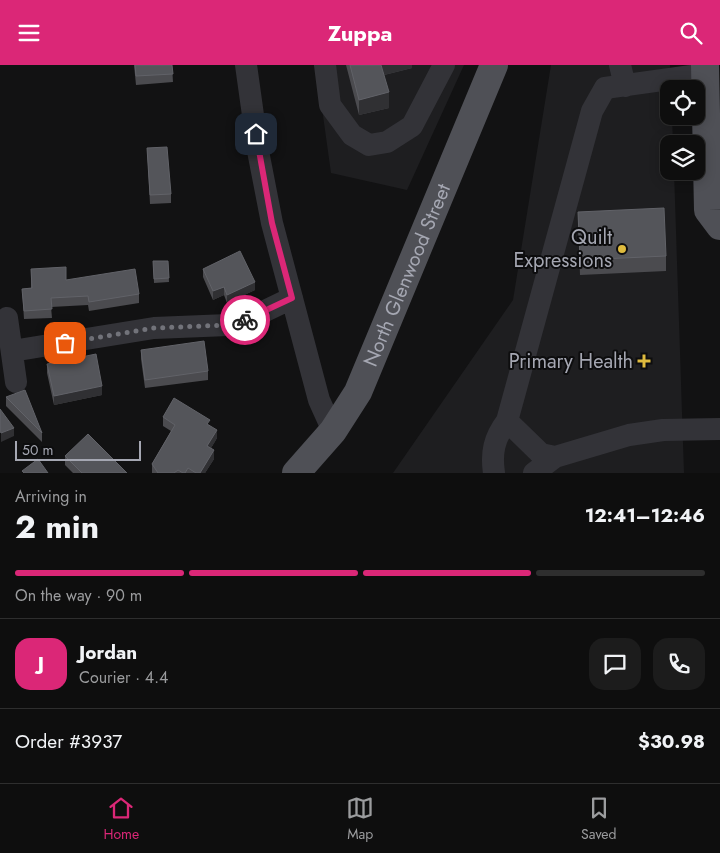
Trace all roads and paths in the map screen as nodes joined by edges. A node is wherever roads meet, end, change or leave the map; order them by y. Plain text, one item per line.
1 (246, 65) edge
2 (324, 65) edge
3 (444, 65) edge
4 (494, 65) edge
5 (705, 69) edge
6 (622, 76) edge
7 (720, 226) edge
8 (292, 298) junction
9 (7, 318) dead end
10 (12, 351) junction
11 (16, 382) dead end
12 (507, 421) junction
13 (720, 429) edge
14 (333, 431) junction
15 (555, 457) junction
16 (296, 473) edge
17 (494, 473) edge
18 (534, 473) edge

1 - 8 street
2 - 3 street
4 - 14 main road, North Glenwood Street
5 - 6 street
5 - 7 main road
6 - 12 street
8 - 10 street
8 - 14 street
9 - 10 street
10 - 11 street
12 - 15 street
12 - 17 street
13 - 15 street
14 - 16 main road, North Glenwood Street
15 - 18 street

